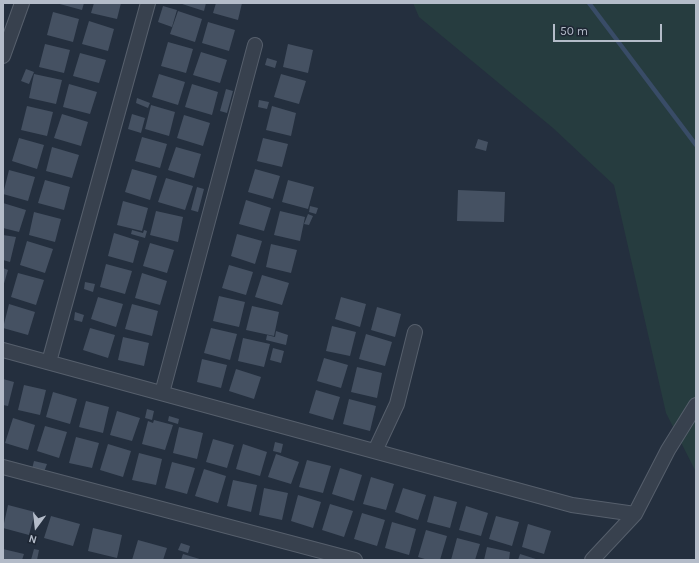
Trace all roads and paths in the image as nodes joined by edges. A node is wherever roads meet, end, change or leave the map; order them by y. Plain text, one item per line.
1 (22, 3) edge
2 (148, 3) edge
3 (255, 45) dead end
4 (3, 56) edge
5 (415, 332) dead end
6 (3, 350) edge
7 (49, 362) junction
8 (162, 393) junction
9 (696, 405) edge
10 (375, 451) junction
11 (3, 467) edge
12 (635, 514) junction
13 (355, 560) edge
14 (592, 560) edge

1 - 4 street
2 - 7 street
3 - 8 street
5 - 10 street
6 - 7 street
7 - 8 street
8 - 10 street
9 - 12 street
10 - 12 street
11 - 13 street
12 - 14 street

